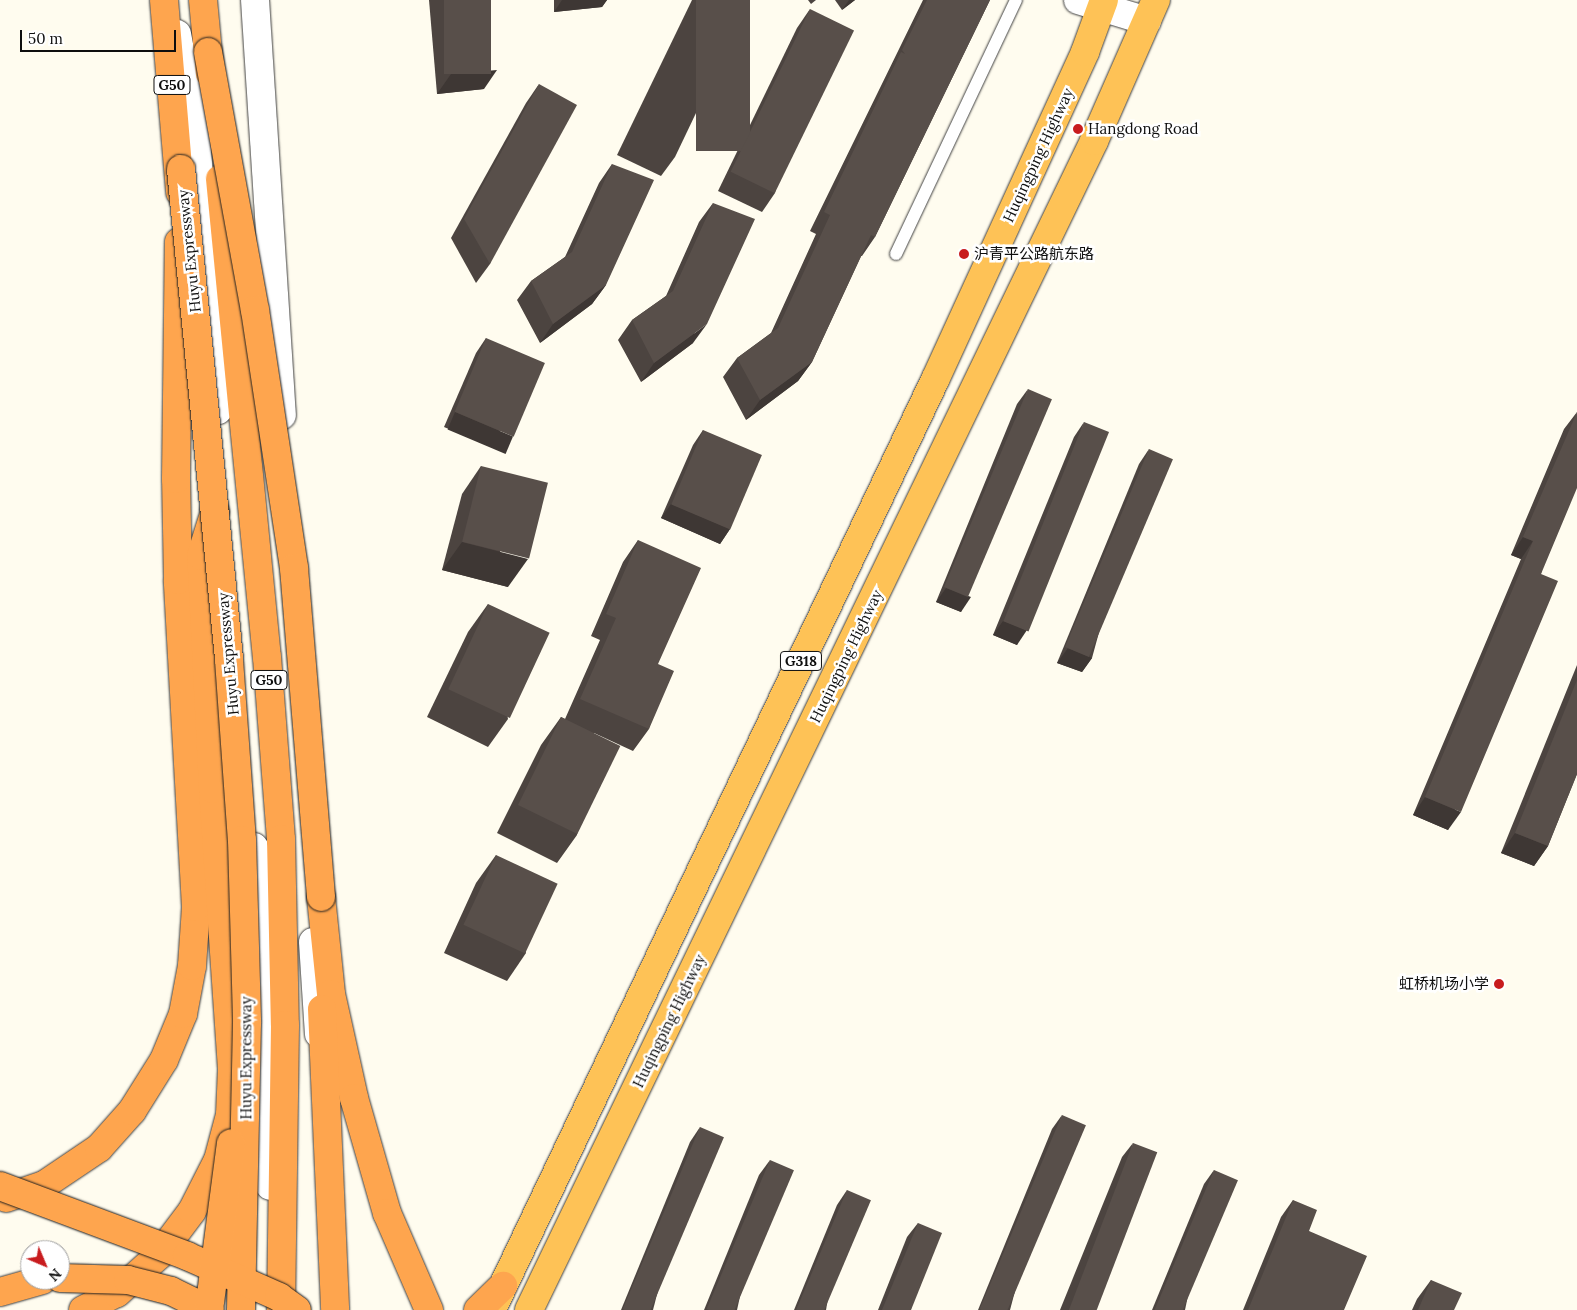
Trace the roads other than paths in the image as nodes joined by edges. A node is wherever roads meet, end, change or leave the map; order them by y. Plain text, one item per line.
1 (164, 0) edge
2 (172, 0) edge
3 (203, 0) edge
4 (255, 0) edge
5 (1016, 0) edge
6 (1095, 3) edge
7 (1152, 11) edge
8 (208, 52) junction
9 (180, 169) junction
10 (896, 254) dead end
11 (223, 484) junction
12 (321, 897) junction
13 (247, 1022) junction
14 (0, 1186) edge
15 (0, 1201) edge
16 (70, 1278) edge
17 (20, 1286) edge
18 (503, 1286) junction
19 (0, 1292) edge
20 (83, 1310) edge
21 (209, 1310) edge
22 (241, 1310) edge
23 (273, 1310) edge
24 (280, 1310) edge
25 (297, 1310) edge
26 (323, 1310) edge
27 (335, 1310) edge
28 (429, 1310) edge
29 (478, 1310) edge
30 (492, 1310) edge
31 (529, 1310) edge

1 - 9 highway, Huyu Expressway / G50
2 - 11 street
3 - 8 highway, G50
4 - 26 street
5 - 10 lane
6 - 7 street
6 - 18 highway, Huqingping Highway / G318
7 - 31 highway, Huqingping Highway / G318
8 - 12 highway, bridge
8 - 24 highway, G50, bridge
9 - 13 highway, Huyu Expressway / G50, bridge
9 - 15 highway, bridge
11 - 20 highway
11 - 23 street
12 - 27 highway
12 - 28 highway
13 - 21 highway, bridge
13 - 22 highway, Huyu Expressway / G50, bridge
14 - 25 highway, bridge
16 - 21 highway, bridge
17 - 19 highway
18 - 29 highway
18 - 30 highway, Huqingping Highway / G318

